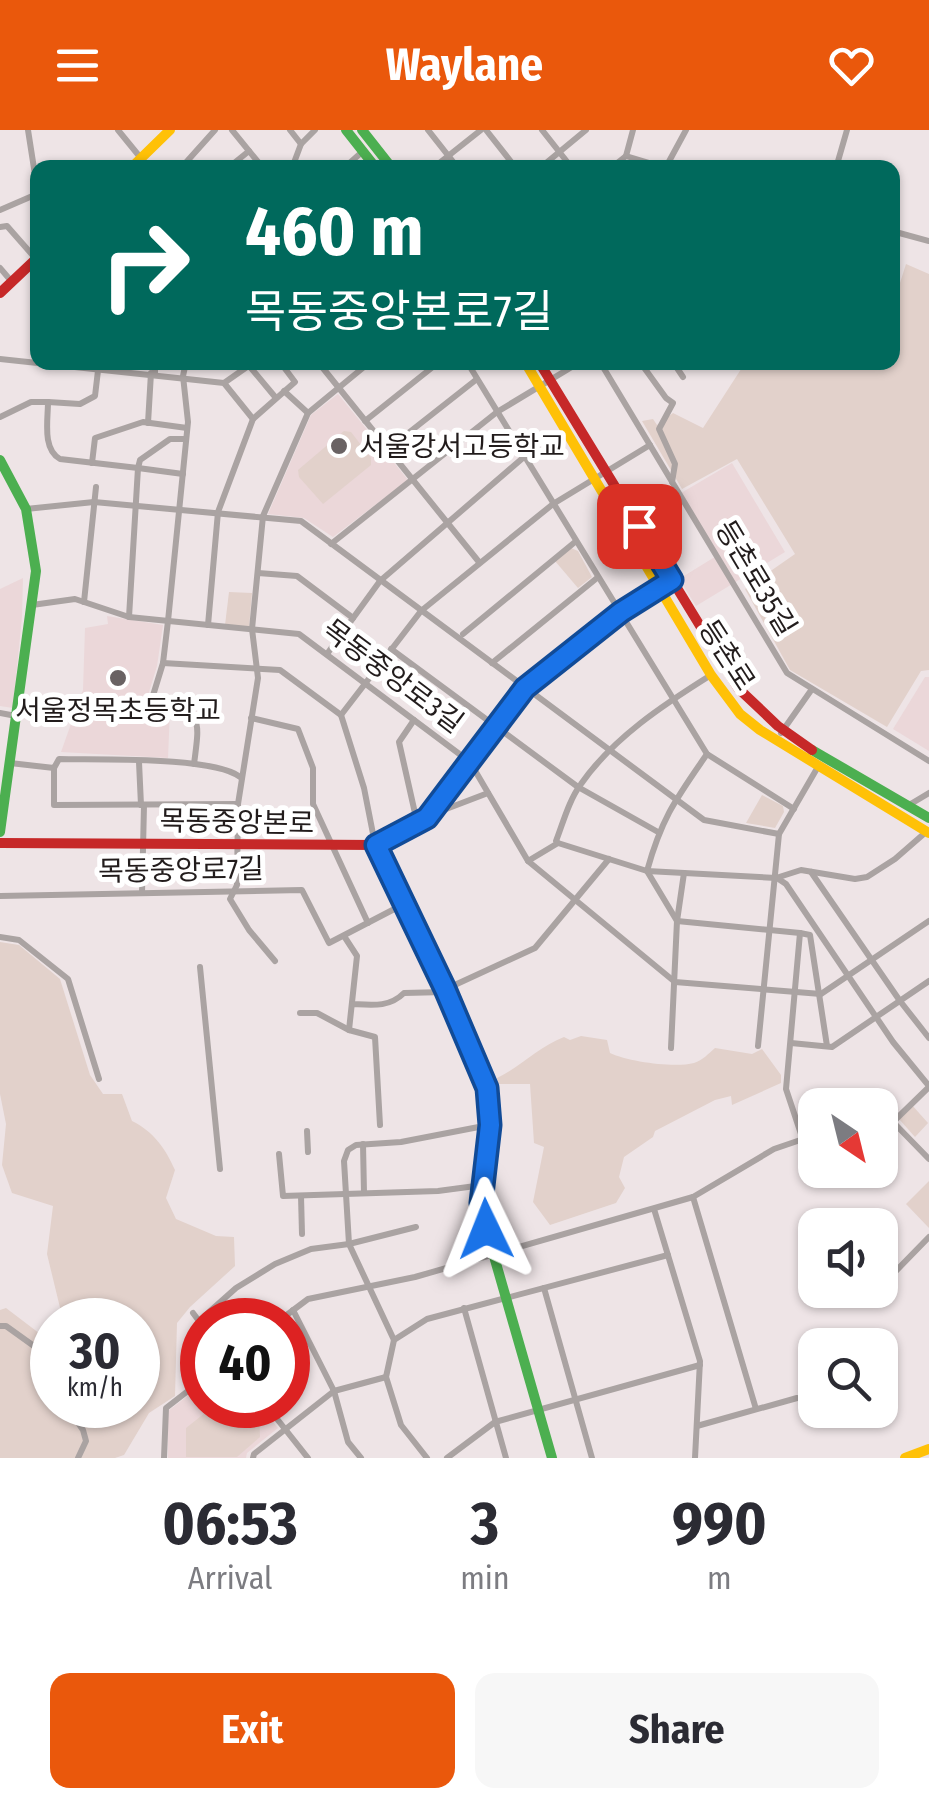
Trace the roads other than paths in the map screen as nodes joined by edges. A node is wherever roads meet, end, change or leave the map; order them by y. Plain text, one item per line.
1 (28, 130) edge
2 (118, 130) edge
3 (170, 130) edge
4 (215, 130) edge
5 (232, 130) edge
6 (290, 130) edge
7 (315, 130) edge
8 (346, 130) edge
9 (362, 130) edge
10 (428, 130) edge
11 (484, 130) edge
12 (542, 130) edge
13 (586, 130) edge
14 (633, 130) edge
15 (686, 130) edge
16 (847, 130) edge
17 (301, 144) junction
18 (248, 151) junction
19 (363, 151) junction
20 (560, 152) junction
21 (448, 156) junction
22 (626, 156) junction
23 (32, 160) edge
24 (143, 160) edge
25 (147, 160) edge
26 (188, 160) edge
27 (237, 160) edge
28 (255, 160) edge
29 (295, 160) edge
30 (353, 160) edge
31 (370, 160) edge
32 (386, 160) edge
33 (443, 160) edge
34 (451, 160) edge
35 (509, 160) edge
36 (550, 160) edge
37 (566, 160) edge
38 (621, 160) edge
39 (639, 160) edge
40 (670, 160) edge
41 (838, 160) edge
42 (30, 197) edge
43 (0, 210) edge
44 (0, 227) edge
45 (900, 233) edge
46 (929, 241) edge
47 (30, 253) edge
48 (30, 266) edge
49 (0, 268) edge
50 (12, 282) junction
51 (0, 293) edge
52 (0, 359) edge
53 (30, 361) edge
54 (98, 370) edge
55 (133, 370) edge
56 (154, 370) edge
57 (184, 370) edge
58 (241, 370) edge
59 (254, 370) edge
60 (286, 370) edge
61 (324, 370) edge
62 (360, 370) edge
63 (429, 370) edge
64 (472, 370) edge
65 (533, 370) edge
66 (541, 370) edge
67 (566, 370) edge
68 (605, 370) edge
69 (646, 370) edge
70 (678, 370) edge
71 (153, 373) junction
72 (183, 376) junction
73 (684, 378) dead end
74 (477, 379) junction
75 (224, 383) junction
76 (544, 383) junction
77 (338, 388) junction
78 (284, 391) junction
79 (276, 398) junction
80 (48, 402) junction
81 (497, 412) junction
82 (308, 413) junction
83 (0, 417) edge
84 (253, 420) junction
85 (364, 421) junction
86 (148, 423) junction
87 (187, 428) junction
88 (186, 439) junction
89 (650, 446) junction
90 (388, 449) junction
91 (524, 457) junction
92 (0, 460) edge
93 (92, 463) junction
94 (138, 468) junction
95 (606, 471) junction
96 (183, 474) junction
97 (412, 480) junction
98 (593, 480) junction
99 (672, 482) junction
100 (96, 488) dead end
101 (94, 502) junction
102 (553, 504) junction
103 (136, 505) junction
104 (179, 508) junction
105 (26, 509) junction
106 (218, 512) junction
107 (264, 516) junction
108 (446, 522) junction
109 (575, 542) junction
110 (331, 544) junction
111 (479, 562) junction
112 (258, 572) junction
113 (596, 578) junction
114 (672, 580) junction
115 (380, 581) junction
116 (658, 588) junction
117 (84, 602) junction
118 (32, 606) junction
119 (421, 611) junction
120 (618, 614) junction
121 (129, 617) junction
122 (353, 618) junction
123 (168, 620) junction
124 (208, 625) junction
125 (252, 631) junction
126 (463, 634) dead end
127 (391, 649) junction
128 (327, 654) junction
129 (163, 663) junction
130 (492, 664) junction
131 (258, 670) junction
132 (710, 675) junction
133 (366, 683) junction
134 (525, 688) junction
135 (812, 689) junction
136 (673, 699) junction
137 (0, 713) edge
138 (341, 715) junction
139 (16, 716) junction
140 (251, 718) junction
141 (414, 720) junction
142 (497, 726) junction
143 (780, 735) junction
144 (609, 749) junction
145 (707, 754) junction
146 (821, 761) junction
147 (929, 761) edge
148 (139, 762) junction
149 (470, 762) junction
150 (10, 763) junction
151 (194, 764) junction
152 (54, 768) junction
153 (241, 778) junction
154 (578, 787) junction
155 (929, 792) edge
156 (488, 793) junction
157 (674, 799) junction
158 (142, 804) junction
159 (238, 804) junction
160 (908, 805) junction
161 (794, 809) junction
162 (429, 815) junction
163 (929, 818) edge
164 (417, 823) junction
165 (0, 832) edge
166 (658, 832) junction
167 (928, 832) edge
168 (780, 834) junction
169 (0, 843) edge
170 (558, 843) junction
171 (142, 844) junction
172 (237, 844) junction
173 (376, 845) junction
174 (331, 846) junction
175 (609, 859) junction
176 (528, 861) junction
177 (647, 871) junction
178 (810, 871) junction
179 (684, 873) junction
180 (776, 878) junction
181 (233, 892) junction
182 (142, 893) junction
183 (0, 896) edge
184 (576, 900) junction
185 (404, 904) junction
186 (677, 921) junction
187 (929, 921) edge
188 (368, 923) junction
189 (770, 931) junction
190 (800, 933) junction
191 (344, 936) junction
192 (0, 937) edge
193 (871, 960) junction
194 (275, 961) dead end
195 (200, 967) dead end
196 (849, 975) junction
197 (929, 980) edge
198 (675, 982) junction
199 (446, 990) junction
200 (764, 990) junction
201 (794, 992) junction
202 (821, 994) junction
203 (900, 1001) junction
204 (352, 1004) junction
205 (300, 1013) dead end
206 (876, 1017) junction
207 (349, 1030) junction
208 (929, 1038) edge
209 (791, 1043) junction
210 (758, 1046) dead end
211 (827, 1046) junction
212 (671, 1048) dead end
213 (99, 1079) dead end
214 (929, 1086) edge
215 (898, 1117) edge
216 (798, 1123) edge
217 (380, 1125) dead end
218 (490, 1125) junction
219 (898, 1127) edge
220 (307, 1131) dead end
221 (798, 1140) edge
222 (362, 1144) junction
223 (308, 1152) dead end
224 (280, 1154) dead end
225 (929, 1159) edge
226 (220, 1169) dead end
227 (483, 1185) junction
228 (364, 1193) junction
229 (345, 1194) junction
230 (301, 1196) junction
231 (693, 1196) junction
232 (654, 1210) junction
233 (416, 1228) dead end
234 (302, 1234) dead end
235 (929, 1238) edge
236 (348, 1244) junction
237 (493, 1254) junction
238 (668, 1255) junction
239 (898, 1270) edge
240 (370, 1287) junction
241 (544, 1288) junction
242 (506, 1297) junction
243 (226, 1298) edge
244 (308, 1298) edge
245 (464, 1308) junction
246 (0, 1326) edge
247 (394, 1340) junction
248 (30, 1343) edge
249 (310, 1344) edge
250 (700, 1365) junction
251 (386, 1377) junction
252 (334, 1391) junction
253 (180, 1397) edge
254 (797, 1398) dead end
255 (576, 1399) junction
256 (310, 1409) edge
257 (538, 1410) junction
258 (756, 1410) junction
259 (496, 1422) junction
260 (696, 1426) junction
261 (82, 1428) edge
262 (284, 1428) joint
263 (929, 1449) edge
264 (78, 1458) edge
265 (164, 1458) edge
266 (253, 1458) edge
267 (308, 1458) edge
268 (361, 1458) edge
269 (427, 1458) edge
270 (447, 1458) edge
271 (506, 1458) edge
272 (552, 1458) edge
273 (592, 1458) edge
274 (695, 1458) edge
275 (905, 1458) edge

1 - 23 street
2 - 24 street
3 - 25 main road
4 - 26 street
5 - 18 street
6 - 17 street
7 - 17 street
8 - 19 main road
9 - 32 main road
10 - 21 street
11 - 21 street
11 - 35 street
12 - 20 street
13 - 20 street
14 - 22 street
15 - 40 street
16 - 41 street
17 - 29 street
18 - 27 street
18 - 28 street
19 - 30 street
19 - 31 main road
20 - 36 street
20 - 37 street
21 - 33 street
21 - 34 street
22 - 38 street
22 - 39 street
42 - 43 street
44 - 47 street
45 - 46 street
48 - 50 main road
49 - 50 street
50 - 51 main road
52 - 53 street
54 - 80 street
55 - 71 street
56 - 71 street
57 - 72 street
58 - 75 street
59 - 79 street
60 - 78 street
61 - 77 street
62 - 77 street
63 - 85 street
64 - 74 street
65 - 76 main road, 등촌로
66 - 76 main road, 등촌로
67 - 76 street
68 - 89 street, 등촌로35길
69 - 99 street
70 - 73 street
71 - 72 street
71 - 86 street
72 - 75 street
72 - 87 street
74 - 81 street
74 - 90 street
75 - 84 street
76 - 81 street
76 - 95 main road, 등촌로
76 - 98 main road, 등촌로
77 - 82 street
77 - 85 street
78 - 79 street
78 - 82 street
79 - 84 street
80 - 83 street
80 - 93 street
81 - 91 street
81 - 97 street
82 - 107 street
84 - 106 street
85 - 90 street
86 - 87 street
86 - 93 street
87 - 88 street
88 - 94 street
88 - 96 street
89 - 95 street
89 - 99 street, 등촌로35길
90 - 97 street
91 - 102 street
91 - 108 street
92 - 105 main road
93 - 94 street
94 - 96 street
94 - 103 street
95 - 98 street
95 - 114 main road, 등촌로
96 - 104 street
97 - 108 street
97 - 110 street
98 - 102 street
98 - 116 main road, 등촌로
99 - 135 street, 등촌로35길
100 - 101 street
101 - 103 street
101 - 105 street
101 - 117 street
102 - 109 street
102 - 111 street
103 - 104 street
103 - 121 street
104 - 106 street
104 - 123 street
105 - 118 main road
106 - 107 street
106 - 124 street
107 - 110 street
107 - 112 street
108 - 111 street
108 - 115 street
109 - 113 street
109 - 126 street
110 - 115 street
111 - 119 street
112 - 122 street
112 - 125 street
113 - 120 street
113 - 130 street
114 - 116 main road
114 - 143 main road, 등촌로
115 - 119 street
115 - 122 street
116 - 120 main road
116 - 132 main road, 등촌로
117 - 118 street, 목동중앙로3길
117 - 121 street, 목동중앙로3길
118 - 139 main road
119 - 127 street
119 - 130 street
120 - 134 main road
120 - 136 street
121 - 123 street, 목동중앙로3길
122 - 128 street
123 - 124 street, 목동중앙로3길
123 - 129 street
124 - 125 street, 목동중앙로3길
125 - 128 street, 목동중앙로3길
125 - 131 street
127 - 133 street
127 - 142 street
128 - 133 street, 목동중앙로3길
129 - 131 street
129 - 151 street
130 - 134 street
131 - 138 street
131 - 140 street
132 - 136 street
132 - 143 main road, 등촌로
133 - 138 street
133 - 141 street, 목동중앙로3길
134 - 142 main road
134 - 144 street
135 - 143 street
135 - 147 street, 등촌로35길
136 - 144 street
136 - 145 street
137 - 139 street
138 - 173 street
139 - 150 main road
140 - 153 street
140 - 174 street
141 - 149 street, 목동중앙로3길
141 - 164 street
142 - 149 main road
142 - 154 street
143 - 146 main road, 등촌로
144 - 154 street
144 - 157 street
145 - 157 street
145 - 161 street
146 - 160 main road, 등촌로
146 - 161 street
146 - 167 main road, 등촌로
148 - 151 street
148 - 152 street
148 - 158 street, 목동중앙본로
149 - 156 street
149 - 162 main road
150 - 152 street
150 - 165 main road
151 - 153 street
152 - 158 street
153 - 159 street
154 - 166 street
154 - 170 street
155 - 160 street
156 - 162 street
156 - 176 street
157 - 166 street
157 - 168 street
158 - 159 street
158 - 171 street, 목동중앙본로
159 - 172 street
160 - 163 main road, 등촌로
161 - 168 street
162 - 164 main road
164 - 173 main road
166 - 177 street
167 - 178 street
168 - 180 street
169 - 171 main road, 목동중앙본로
170 - 175 street
170 - 176 street
171 - 172 main road, 목동중앙본로
171 - 182 street, 목동중앙본로
172 - 174 main road, 목동중앙본로
172 - 181 street
173 - 174 main road, 목동중앙본로
173 - 185 main road
174 - 188 street, 목동중앙본로
175 - 177 street
175 - 184 street
176 - 184 street
177 - 179 street
177 - 186 street
178 - 180 street
178 - 193 street
179 - 180 street
179 - 186 street
180 - 189 street
180 - 196 street
181 - 182 street, 목동중앙로7길
181 - 191 street, 목동중앙로7길
181 - 194 street
182 - 183 street, 목동중앙로7길
184 - 198 street
184 - 199 street
185 - 188 street
185 - 199 main road
186 - 189 street
186 - 198 street
187 - 193 street
188 - 191 street
189 - 190 street
189 - 200 street
190 - 201 street
190 - 202 street
191 - 204 street
192 - 213 street
193 - 196 street
193 - 203 street
195 - 226 street
196 - 202 street
196 - 206 street
197 - 203 street
198 - 200 street
198 - 212 street
199 - 204 street
199 - 218 main road
200 - 201 street
200 - 210 street
201 - 202 street
201 - 209 street
202 - 211 street
203 - 206 street
203 - 208 street
204 - 207 street
205 - 207 street
206 - 211 street
206 - 214 street
207 - 217 street
209 - 211 street
209 - 216 street
214 - 215 street
218 - 222 street
218 - 227 main road
219 - 225 street
220 - 223 street
221 - 231 street
222 - 228 street
222 - 229 street
224 - 230 street
227 - 228 street
227 - 237 main road
228 - 229 street
229 - 230 street
229 - 236 street
230 - 234 street
231 - 232 street
231 - 258 street
232 - 237 street
232 - 238 street
233 - 236 street
235 - 239 street
236 - 240 street
236 - 243 street
237 - 240 street
237 - 242 main road
238 - 241 street
238 - 250 street
240 - 244 street
240 - 247 street
241 - 242 street
241 - 255 street
242 - 245 street
242 - 257 main road
245 - 247 street
245 - 259 street
246 - 248 street
247 - 251 street
249 - 252 street
250 - 255 street
250 - 260 street
251 - 252 street
251 - 269 street
252 - 256 street
252 - 268 street
253 - 265 street
254 - 258 street
255 - 257 street
255 - 273 street
257 - 259 street
257 - 272 main road
258 - 260 street
259 - 270 street
259 - 271 street
260 - 274 street
261 - 264 street
262 - 266 street
262 - 267 street
263 - 275 main road

